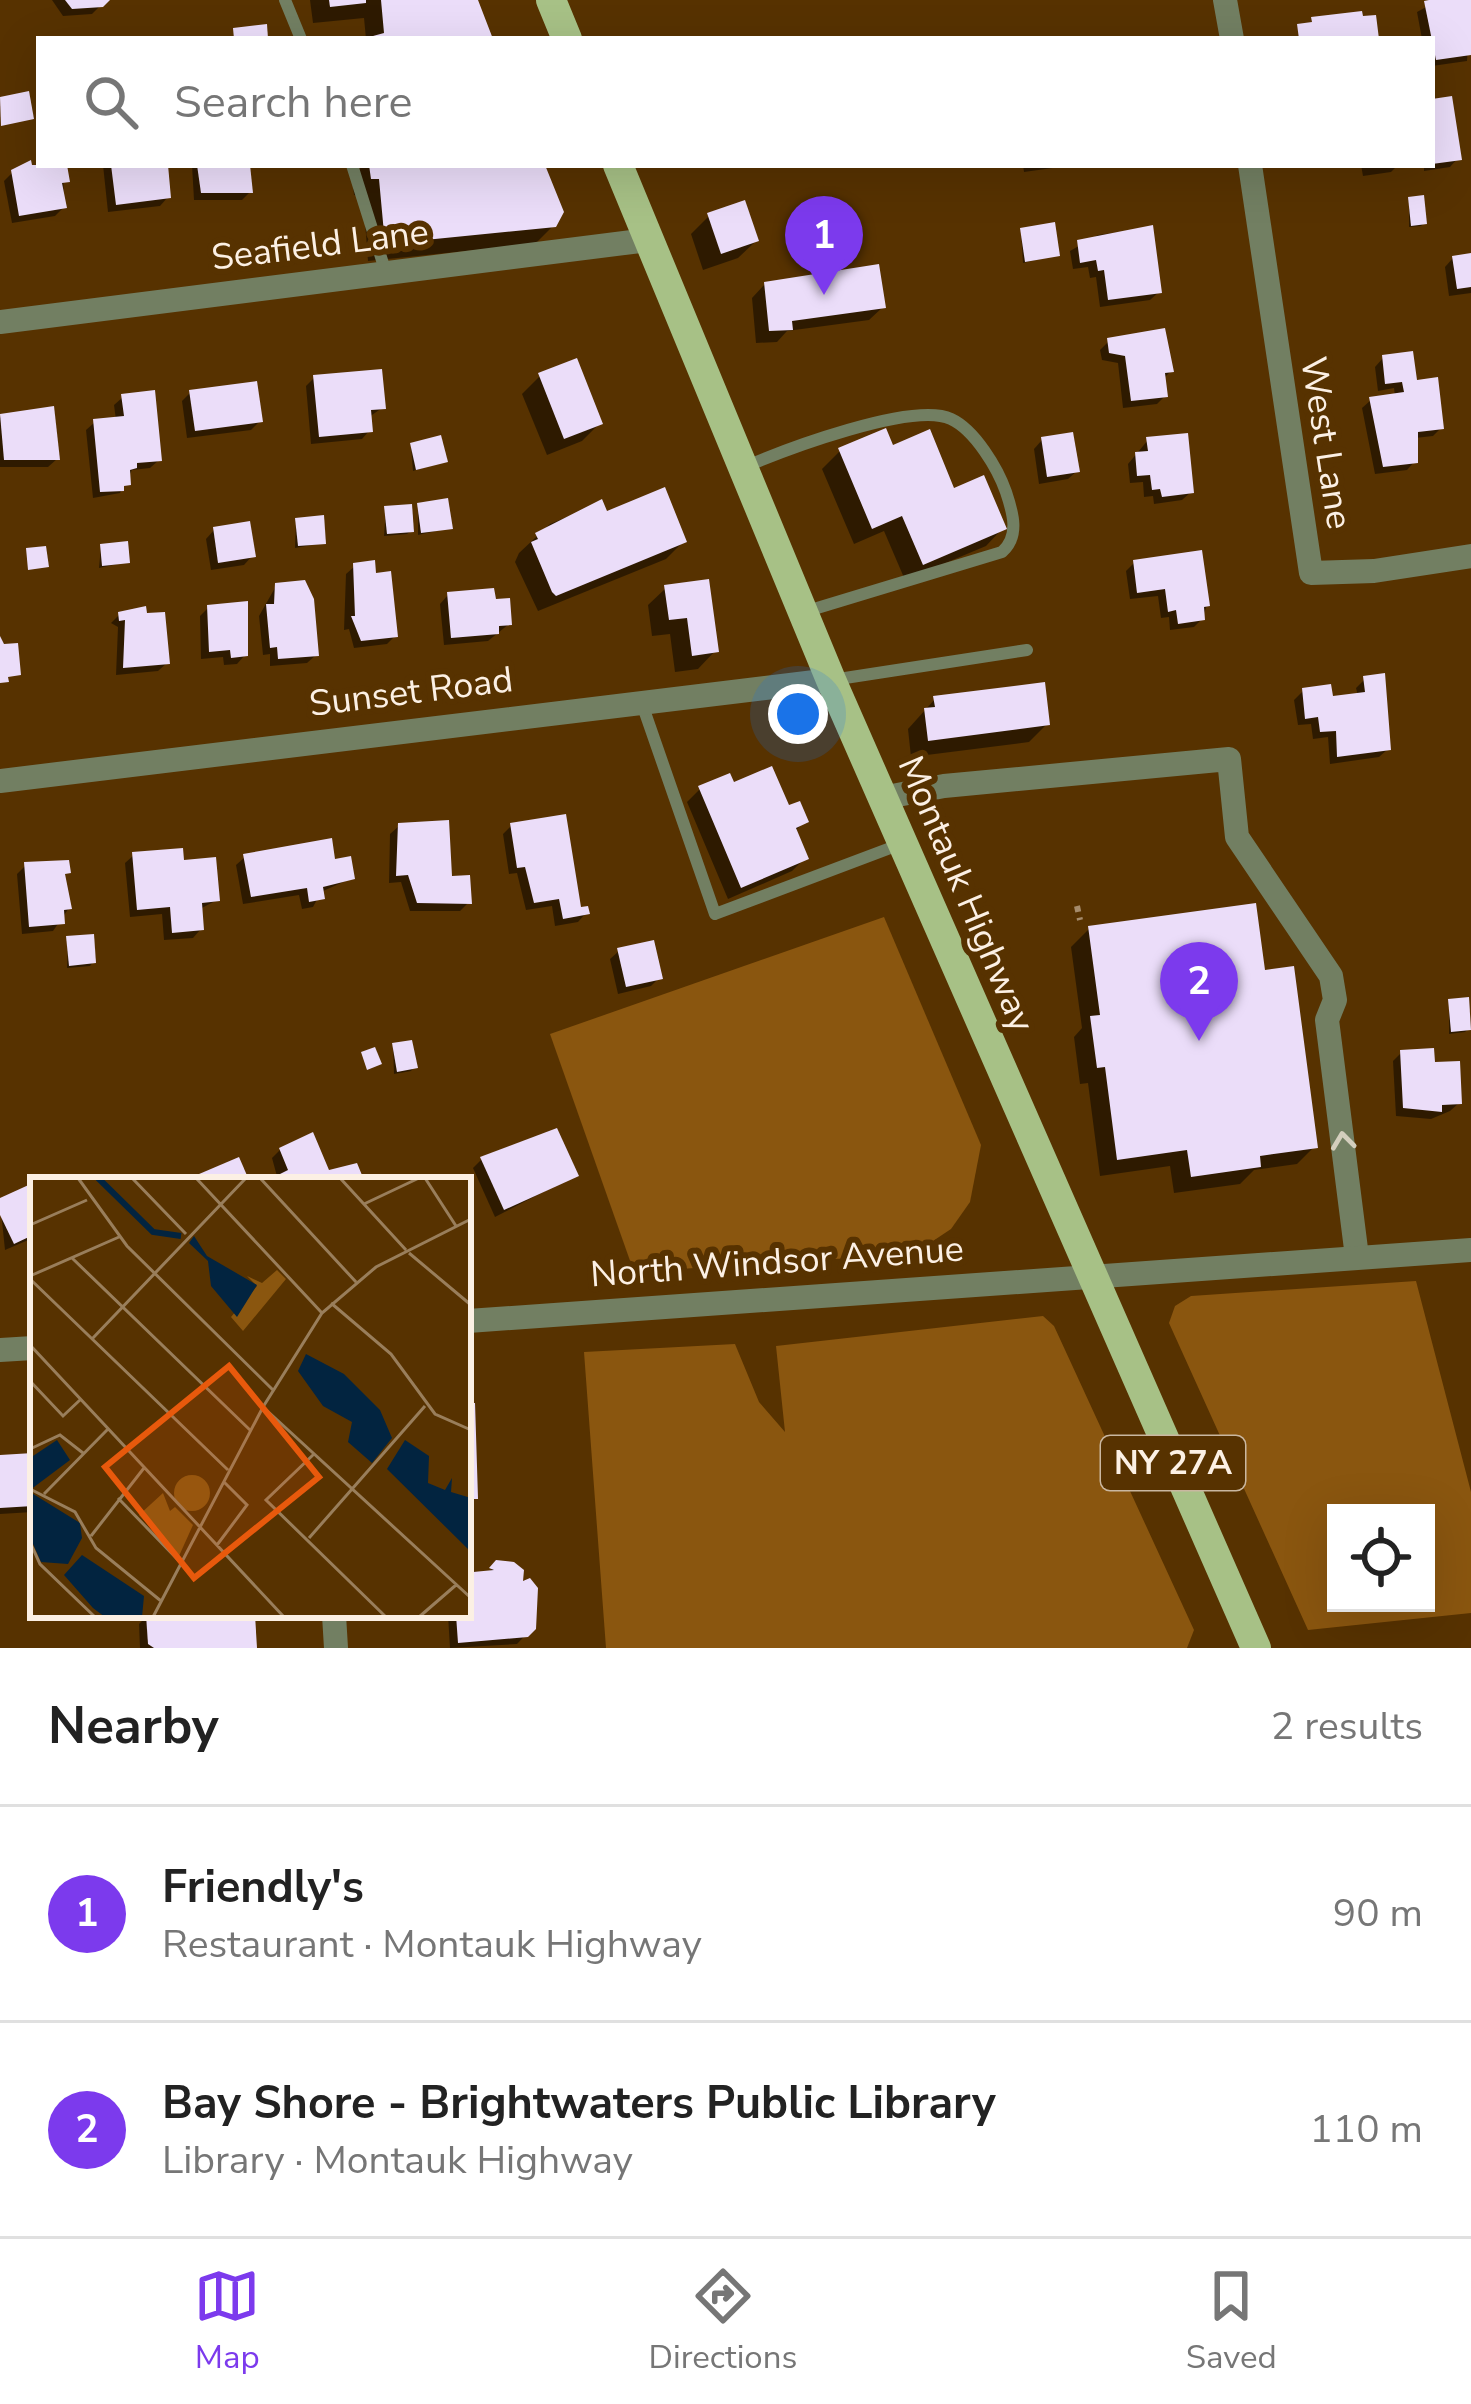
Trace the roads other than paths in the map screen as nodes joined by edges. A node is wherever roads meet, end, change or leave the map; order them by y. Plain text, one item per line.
1 (285, 0) edge
2 (551, 0) edge
3 (1226, 0) edge
4 (300, 36) edge
5 (566, 36) edge
6 (1232, 36) edge
7 (353, 168) edge
8 (619, 168) edge
9 (1250, 168) edge
10 (648, 240) junction
11 (386, 273) junction
12 (0, 322) edge
13 (743, 468) junction
14 (1471, 556) edge
15 (803, 612) junction
16 (1027, 650) dead end
17 (831, 680) junction
18 (641, 700) junction
19 (0, 782) edge
20 (882, 799) junction
21 (902, 843) junction
22 (1471, 1250) edge
23 (1358, 1257) junction
24 (1091, 1278) junction
25 (471, 1321) edge
26 (30, 1348) edge
27 (0, 1350) edge
28 (334, 1618) edge
29 (336, 1648) edge
30 (1256, 1648) edge

1 - 4 lane
2 - 5 main road
3 - 6 street
7 - 11 lane
8 - 10 main road, Montauk Highway / NY 27A
9 - 14 street, West Lane
10 - 11 street, Seafield Lane
10 - 13 main road, Montauk Highway / NY 27A
11 - 12 street, Seafield Lane
13 - 15 main road, Montauk Highway / NY 27A
13 - 15 lane
15 - 17 main road, Montauk Highway / NY 27A
16 - 17 lane
17 - 18 street, Sunset Road
17 - 20 main road, Montauk Highway / NY 27A
18 - 19 street, Sunset Road
18 - 21 lane
20 - 21 main road, Montauk Highway / NY 27A
23 -> 20 street
21 - 24 main road, Montauk Highway / NY 27A
22 - 23 street, North Windsor Avenue
23 - 24 street, North Windsor Avenue
24 - 25 street, North Windsor Avenue
24 - 30 main road, Montauk Highway / NY 27A
26 - 27 street
28 - 29 street

